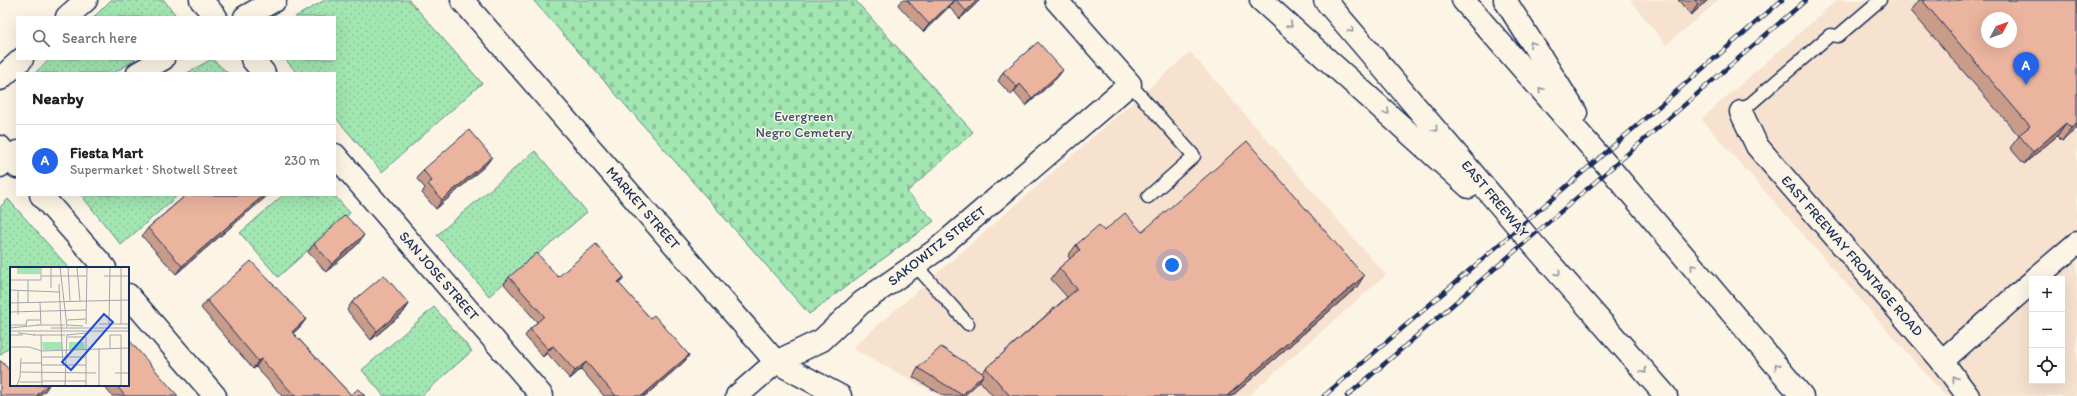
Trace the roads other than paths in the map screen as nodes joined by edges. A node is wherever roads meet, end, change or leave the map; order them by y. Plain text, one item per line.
1 (86, 0) edge
2 (200, 0) edge
3 (275, 0) edge
4 (462, 0) edge
5 (1056, 0) edge
6 (1261, 0) edge
7 (1326, 0) edge
8 (1463, 0) edge
9 (1505, 0) edge
10 (1880, 0) edge
11 (69, 16) edge
12 (215, 16) edge
13 (247, 16) edge
14 (21, 60) edge
15 (161, 60) edge
16 (253, 60) edge
17 (140, 72) edge
18 (263, 72) edge
19 (0, 79) edge
20 (1130, 84) junction
21 (1741, 112) joint
22 (336, 156) edge
23 (1613, 172) junction
24 (42, 196) edge
25 (1148, 197) dead end
26 (2077, 243) edge
27 (1533, 244) junction
28 (916, 266) junction
29 (104, 267) edge
30 (2038, 276) edge
31 (2029, 285) edge
32 (129, 296) edge
33 (968, 324) dead end
34 (1942, 361) junction
35 (776, 362) junction
36 (215, 396) edge
37 (542, 396) edge
38 (737, 396) edge
39 (840, 396) edge
40 (1666, 396) edge
41 (1802, 396) edge
42 (1968, 396) edge

1 - 11 main road
2 - 12 main road
3 - 13 main road
4 - 35 main road, MARKET STREET
5 - 20 main road
6 -> 27 main road
7 -> 27 main road, EAST FREEWAY
23 -> 8 main road
23 -> 9 main road
10 - 21 lane
14 - 19 main road
15 - 17 main road
16 - 18 main road
20 - 25 lane
20 - 28 main road, SAKOWITZ STREET
21 - 34 main road, EAST FREEWAY FRONTAGE ROAD
22 - 37 main road, SAN JOSE STREET
41 -> 23 main road
24 - 29 main road
26 - 30 main road
27 -> 40 main road, EAST FREEWAY
28 - 33 lane
28 - 35 main road, SAKOWITZ STREET
31 - 34 main road
32 - 36 main road
42 -> 34 main road, EAST FREEWAY FRONTAGE ROAD
35 - 38 main road, SAKOWITZ STREET
35 - 39 main road, MARKET STREET

